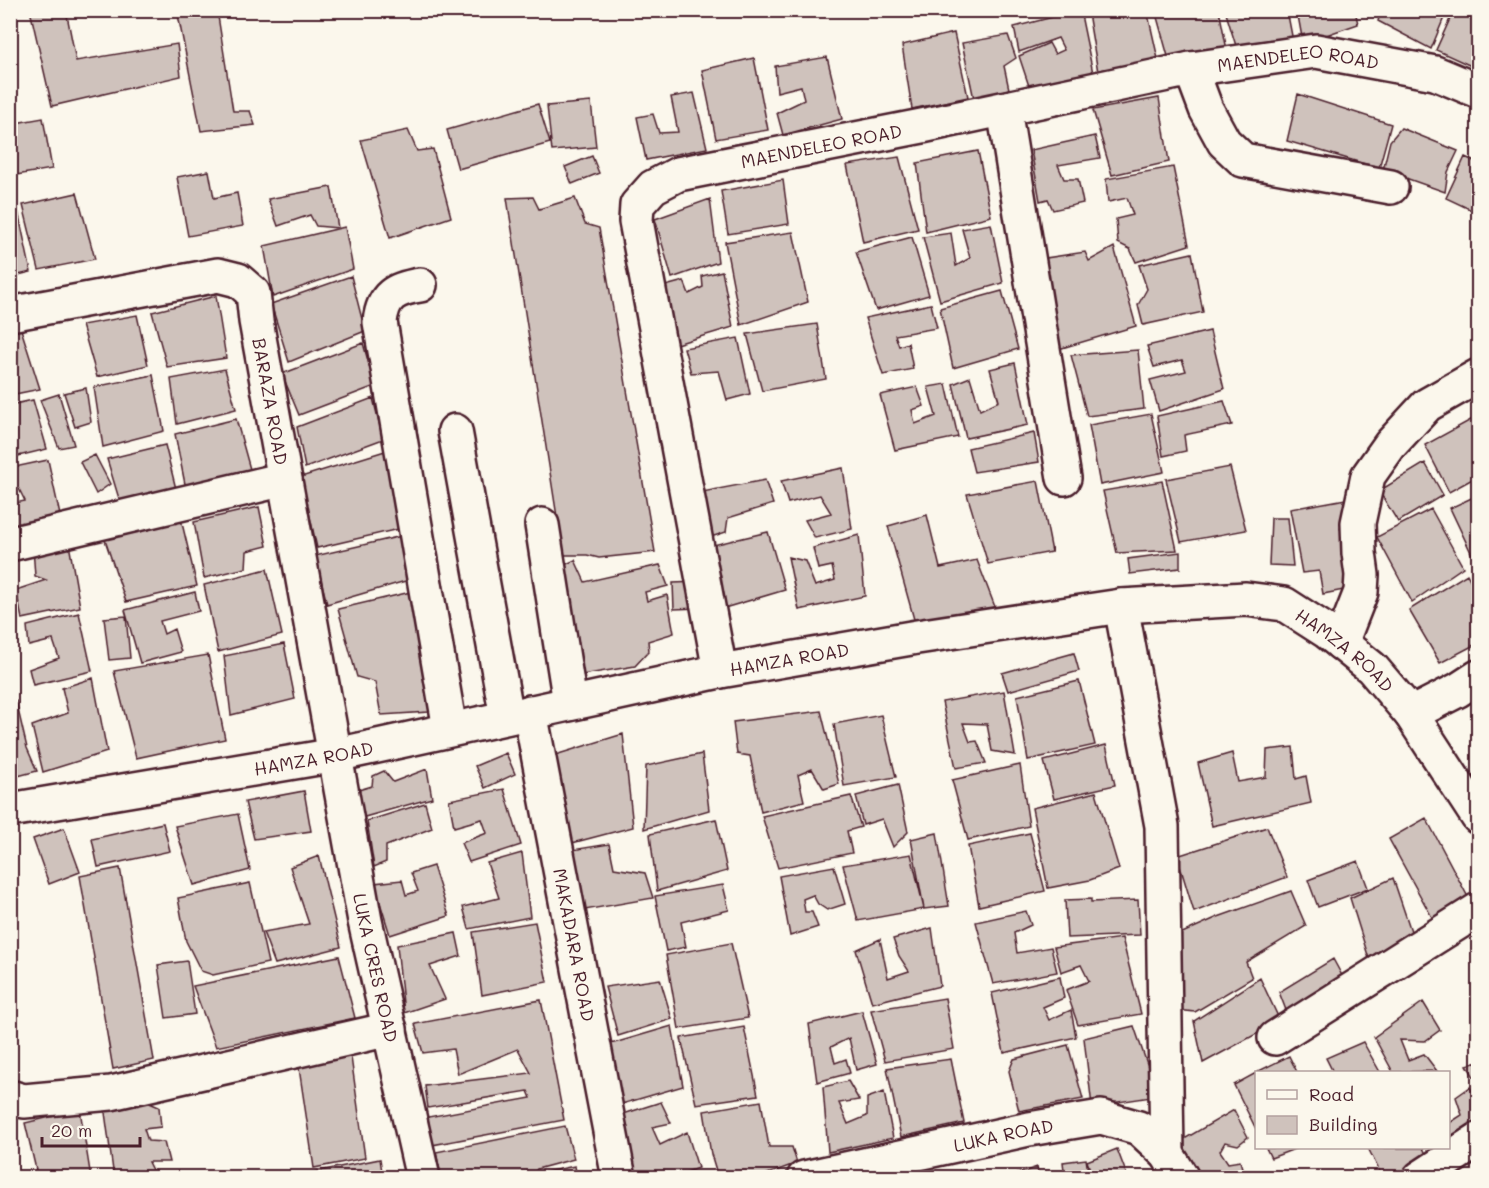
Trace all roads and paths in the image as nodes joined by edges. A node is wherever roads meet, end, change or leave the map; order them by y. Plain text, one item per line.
1 (1191, 69) junction
2 (1479, 91) edge
3 (1004, 109) junction
4 (1391, 187) dead end
5 (420, 285) dead end
6 (10, 314) edge
7 (1479, 376) edge
8 (454, 431) dead end
9 (1064, 478) dead end
10 (285, 479) junction
11 (542, 525) dead end
12 (10, 544) edge
13 (1121, 606) junction
14 (1341, 643) junction
15 (720, 671) junction
16 (1479, 677) edge
17 (570, 703) junction
18 (518, 714) junction
19 (1411, 714) junction
20 (450, 729) junction
21 (336, 755) junction
22 (10, 810) edge
23 (1479, 817) edge
24 (1479, 910) edge
25 (390, 1029) junction
26 (1275, 1038) dead end
27 (10, 1097) edge
28 (1479, 1140) edge
29 (1175, 1166) edge
30 (423, 1178) edge
31 (619, 1178) edge
32 (804, 1178) edge
33 (1420, 1178) edge

1 - 2 street, MAENDELEO ROAD
1 - 3 street, MAENDELEO ROAD
1 - 4 street
3 - 9 street
3 - 15 street, MAENDELEO ROAD
5 - 20 street
6 - 10 street, BARAZA ROAD
7 - 14 street
8 - 18 street, MAKADARA ROAD
10 - 12 street
10 - 21 street, BARAZA ROAD
11 - 17 street
13 - 14 street, HAMZA ROAD
13 - 15 street, HAMZA ROAD
13 - 29 street
14 - 19 street, HAMZA ROAD
15 - 17 street, HAMZA ROAD
16 - 19 street
17 - 18 street, HAMZA ROAD
18 - 20 street, HAMZA ROAD
18 - 31 street, MAKADARA ROAD
19 - 23 street, HAMZA ROAD
20 - 21 street, HAMZA ROAD
21 - 22 street, HAMZA ROAD
21 - 25 street, LUKA CRES ROAD
24 - 26 street
25 - 27 street
25 - 30 street, LUKA CRES ROAD
28 - 33 street
29 - 32 street, LUKA ROAD

